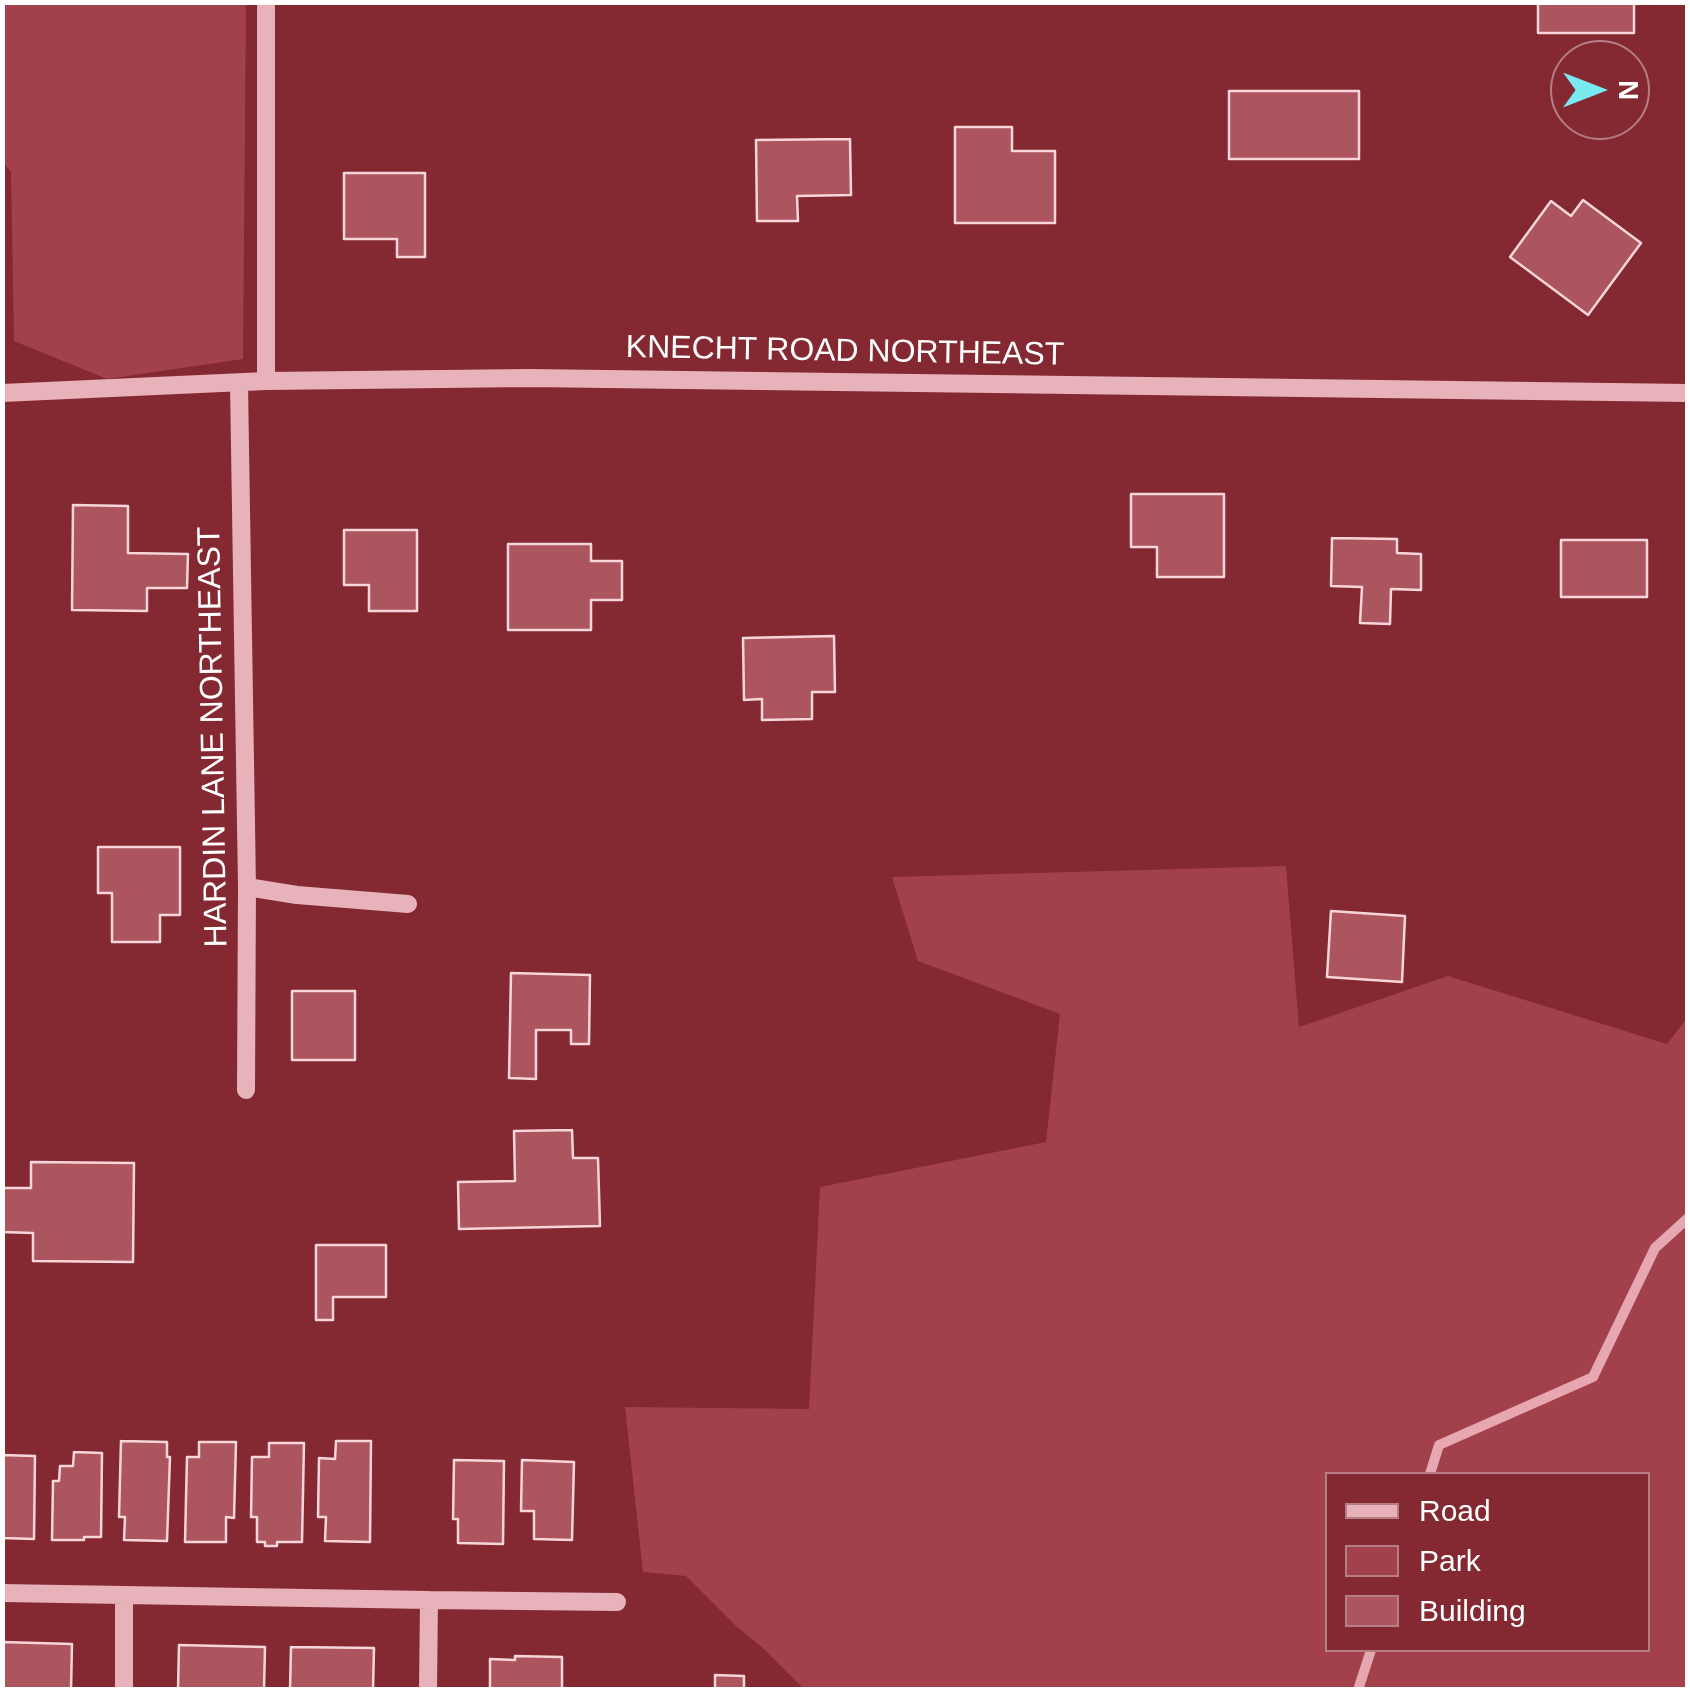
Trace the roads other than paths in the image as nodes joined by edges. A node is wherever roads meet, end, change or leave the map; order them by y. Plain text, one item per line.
1 (266, 2) edge
2 (266, 381) junction
3 (239, 384) junction
4 (2, 393) edge
5 (1688, 393) edge
6 (248, 887) junction
7 (408, 904) dead end
8 (246, 1090) dead end
9 (2, 1593) edge
10 (124, 1595) junction
11 (429, 1600) junction
12 (617, 1602) dead end
13 (124, 1690) edge
14 (428, 1690) edge

1 - 2 street
2 - 3 street, KNECHT ROAD NORTHEAST
2 - 5 street, KNECHT ROAD NORTHEAST
3 - 4 street, KNECHT ROAD NORTHEAST
3 - 6 street, HARDIN LANE NORTHEAST
6 - 7 street
6 - 8 street, HARDIN LANE NORTHEAST
9 - 10 street
10 - 11 street
10 - 13 street
11 - 12 street
11 - 14 street

